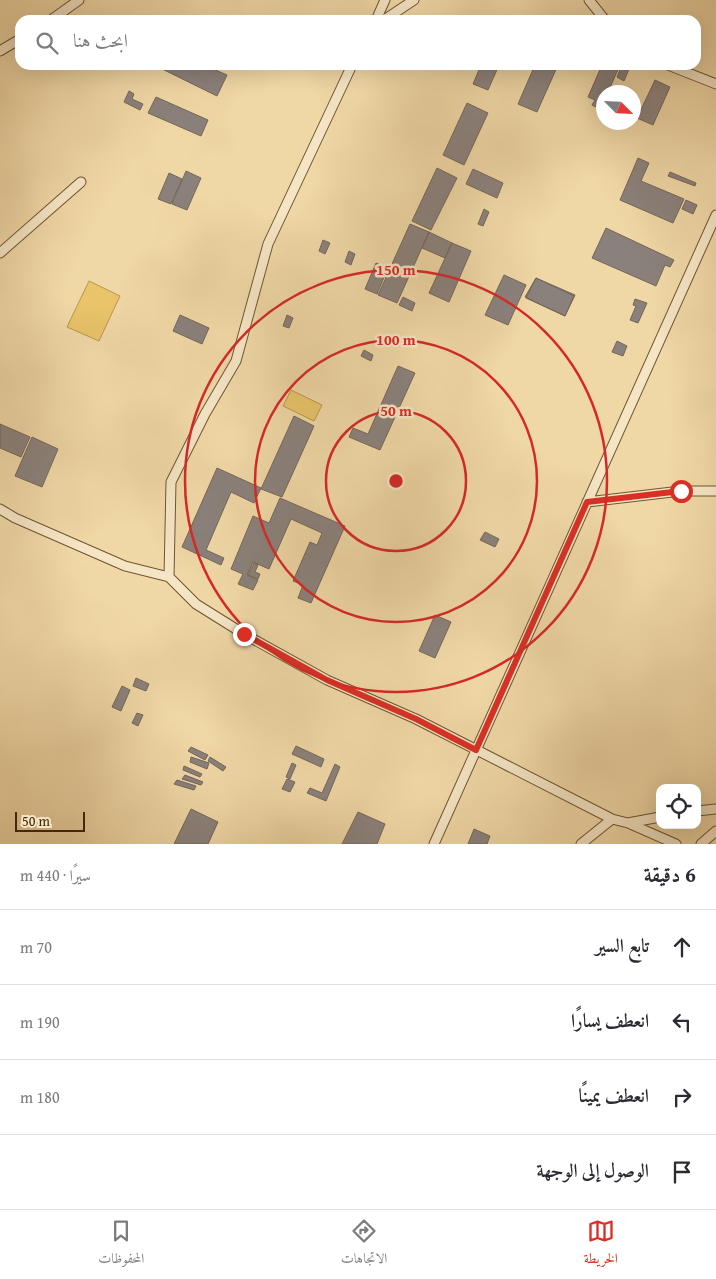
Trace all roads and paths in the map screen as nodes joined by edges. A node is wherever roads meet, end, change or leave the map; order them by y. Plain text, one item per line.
1 (79, 0) edge
2 (385, 0) edge
3 (414, 0) edge
4 (588, 0) edge
5 (58, 15) edge
6 (378, 15) edge
7 (392, 15) edge
8 (601, 15) edge
9 (15, 42) edge
10 (0, 51) edge
11 (350, 70) edge
12 (681, 70) edge
13 (716, 84) edge
14 (81, 182) dead end
15 (716, 215) edge
16 (0, 254) edge
17 (716, 491) edge
18 (587, 502) junction
19 (0, 509) edge
20 (169, 577) junction
21 (476, 750) junction
22 (716, 809) edge
23 (701, 811) edge
24 (656, 818) edge
25 (612, 819) junction
26 (628, 823) junction
27 (716, 832) edge
28 (434, 844) edge
29 (581, 844) edge
30 (676, 844) edge
31 (701, 844) edge

1 - 5 street
2 - 6 street
3 - 7 street
4 - 8 street
9 - 10 street
11 - 20 street
12 - 13 street
14 - 16 street
15 - 18 street
17 - 18 street
18 - 21 street
19 - 20 street
20 - 21 street
21 - 25 street
21 - 28 street
22 - 23 street
24 - 26 street
25 - 26 street
25 - 29 street
26 - 30 street
27 - 31 street

